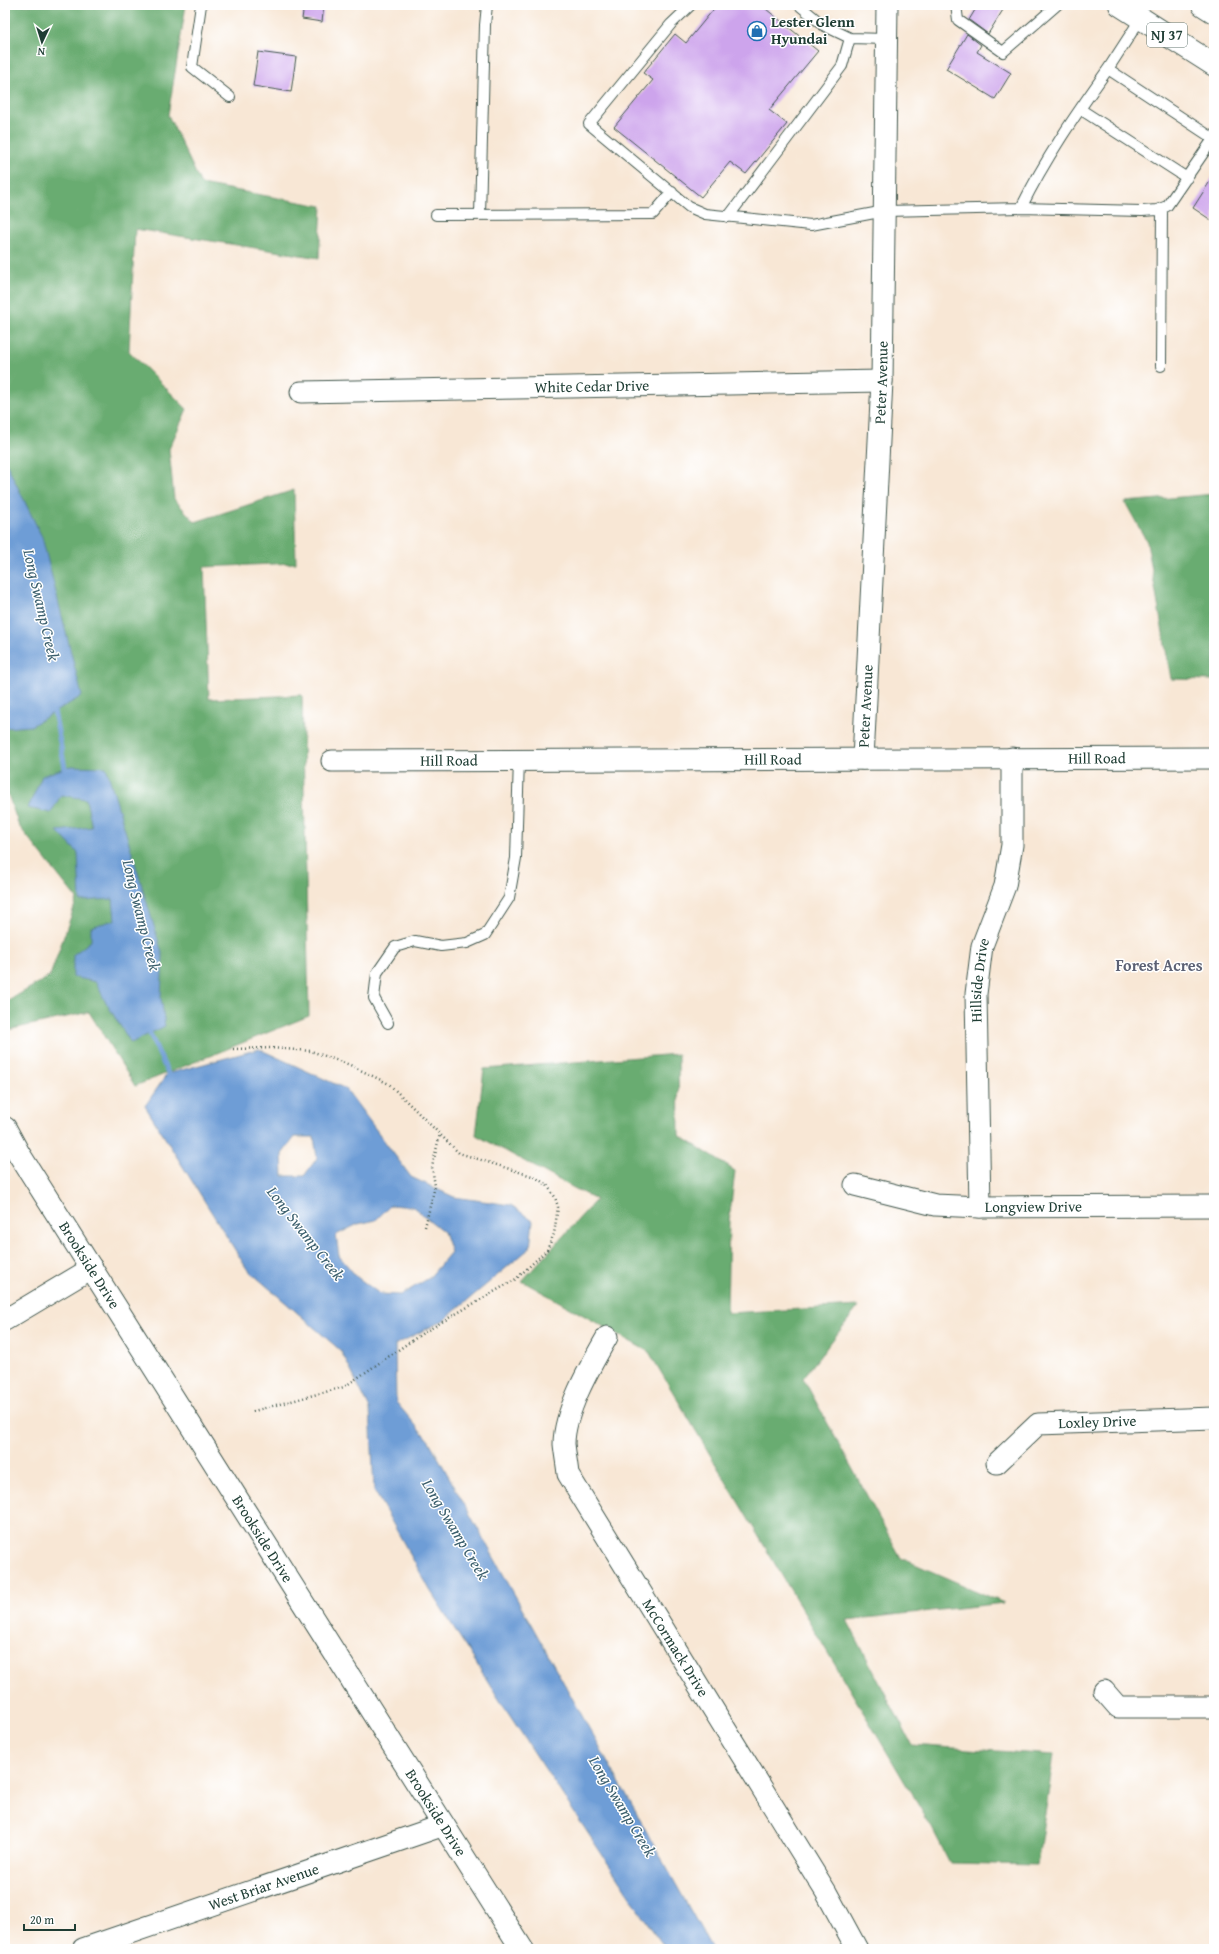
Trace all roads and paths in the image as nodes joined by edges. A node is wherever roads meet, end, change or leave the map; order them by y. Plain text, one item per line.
1 (201, 5) edge
2 (487, 5) edge
3 (691, 5) edge
4 (798, 5) edge
5 (887, 5) edge
6 (956, 5) edge
7 (1057, 5) edge
8 (1120, 5) edge
9 (1203, 5) edge
10 (1214, 12) edge
11 (1141, 18) junction
12 (850, 38) junction
13 (886, 39) junction
14 (1214, 65) edge
15 (1108, 69) junction
16 (230, 97) dead end
17 (1080, 109) junction
18 (1214, 139) edge
19 (1187, 178) junction
20 (672, 192) junction
21 (1021, 208) junction
22 (1162, 208) junction
23 (885, 211) junction
24 (436, 215) dead end
25 (480, 215) junction
26 (728, 217) junction
27 (1161, 366) dead end
28 (882, 381) junction
29 (301, 392) dead end
30 (1012, 758) junction
31 (1214, 758) edge
32 (863, 759) junction
33 (519, 760) junction
34 (332, 761) dead end
35 (388, 1023) dead end
36 (233, 1049) dead end
37 (5, 1128) edge
38 (440, 1134) junction
39 (855, 1185) dead end
40 (1214, 1206) edge
41 (980, 1207) junction
42 (425, 1227) dead end
43 (92, 1268) junction
44 (5, 1320) edge
45 (607, 1337) dead end
46 (250, 1412) dead end
47 (1214, 1418) edge
48 (997, 1463) dead end
49 (1104, 1692) dead end
50 (1214, 1707) edge
51 (444, 1825) junction
52 (121, 1943) edge
53 (83, 1949) edge
54 (522, 1949) edge
55 (857, 1949) edge

1 - 16 lane
2 - 25 lane
3 - 20 lane
4 - 12 lane
5 - 13 street, Peter Avenue
6 - 7 lane
8 - 11 main road, NJ 37
9 - 10 main road
11 - 14 main road, NJ 37
11 - 15 lane
12 - 13 lane
12 - 26 lane
13 - 23 street, Peter Avenue
15 - 17 lane
15 - 18 lane
17 - 19 lane
17 - 21 lane
18 - 19 lane
19 - 22 lane
20 - 25 lane
20 - 26 lane
21 - 22 lane
21 - 23 lane
22 - 27 lane
23 - 26 lane
23 - 28 street, Peter Avenue
24 - 25 lane
28 - 29 street, White Cedar Drive
28 - 32 street, Peter Avenue
30 - 31 street, Hill Road
30 - 32 street, Hill Road
30 - 41 street, Hillside Drive
32 - 33 street, Hill Road
33 - 34 street, Hill Road
33 - 35 lane
36 - 38 path
37 - 43 main road, Brookside Drive
38 - 42 path
38 - 46 path
39 - 41 street, Longview Drive
40 - 41 street, Longview Drive
43 - 44 street
43 - 51 main road, Brookside Drive
45 - 55 street, McCormack Drive
47 - 48 street, Loxley Drive
49 - 50 street
51 - 52 street, West Briar Avenue
51 - 54 main road, Brookside Drive
52 - 53 street, West Briar Avenue

